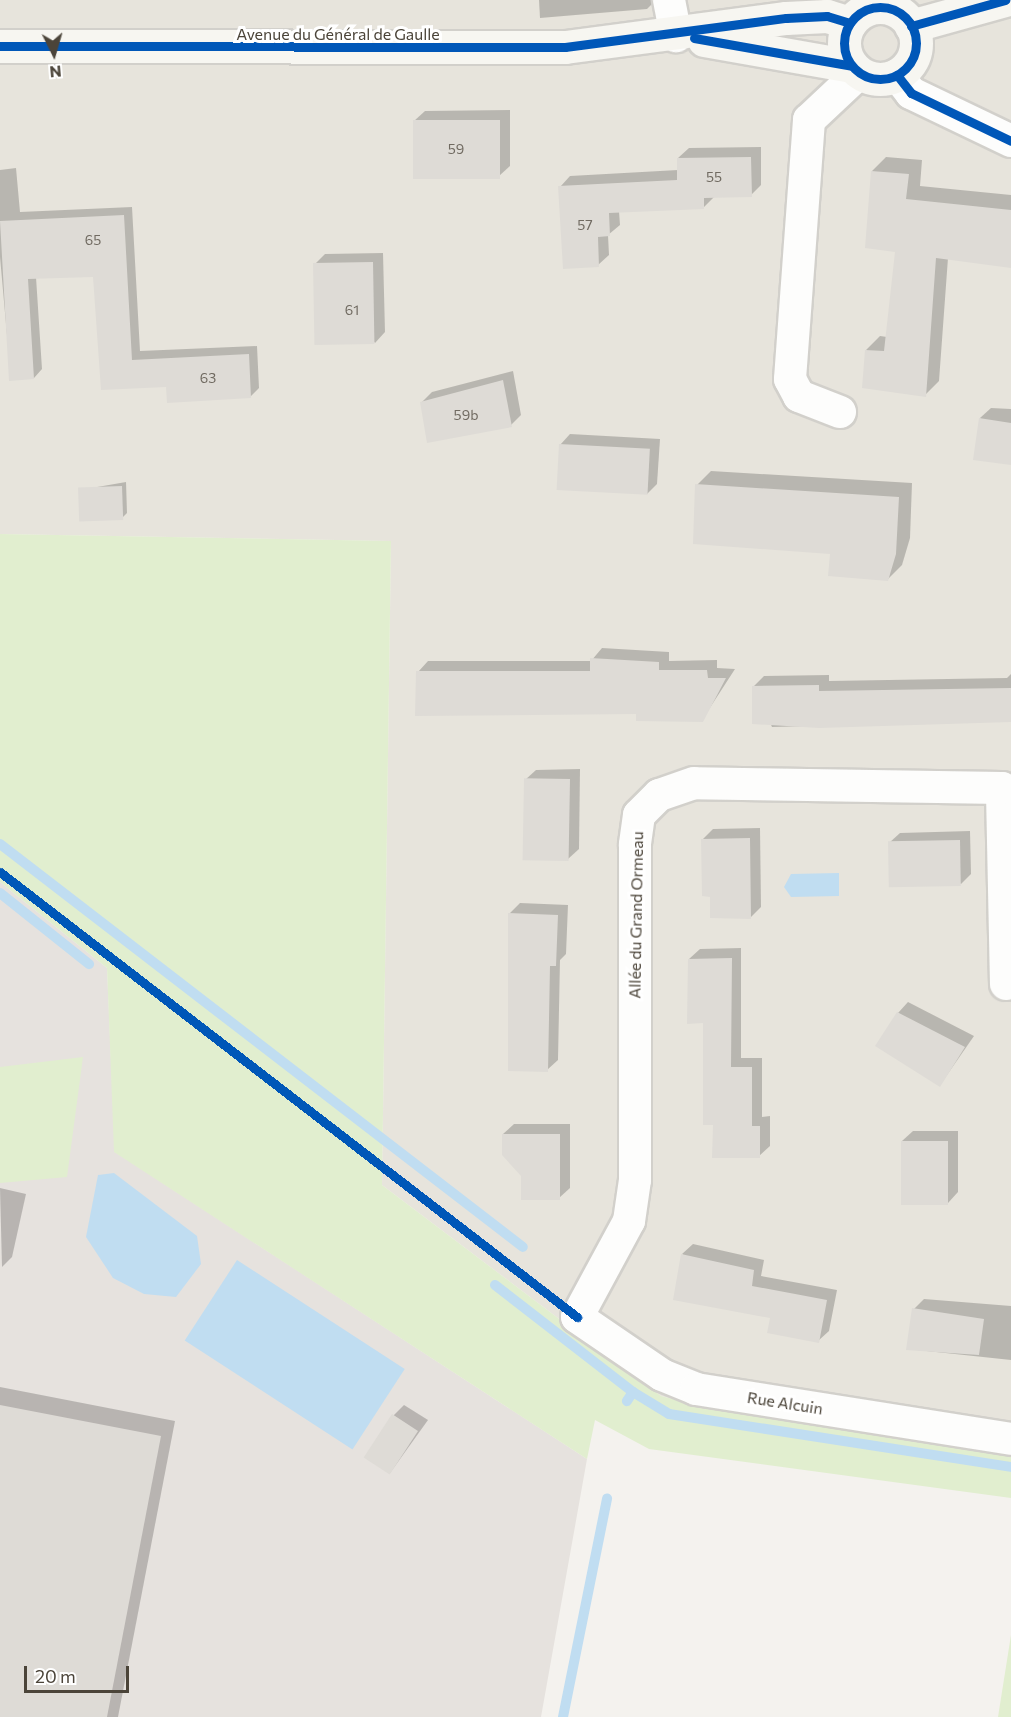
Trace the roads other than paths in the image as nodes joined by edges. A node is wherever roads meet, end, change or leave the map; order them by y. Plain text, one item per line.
1 (669, 0) edge
2 (1005, 0) edge
3 (850, 23) junction
4 (911, 26) junction
5 (676, 36) junction
6 (0, 46) edge
7 (856, 69) junction
8 (897, 75) junction
9 (1011, 141) edge
10 (840, 412) dead end
11 (1006, 984) dead end
12 (577, 1317) joint
13 (1011, 1439) edge

1 - 5 street
2 - 4 street
3 - 4 street
3 - 5 street, Avenue du Général de Gaulle
3 - 7 street
4 - 8 street
5 - 6 street, Avenue du Général de Gaulle
5 - 7 street, Avenue du Général de Gaulle
7 - 8 street, Avenue du Général de Gaulle
7 - 10 street
8 - 9 street
11 - 12 street, Allée du Grand Ormeau
12 - 13 street, Rue Alcuin

